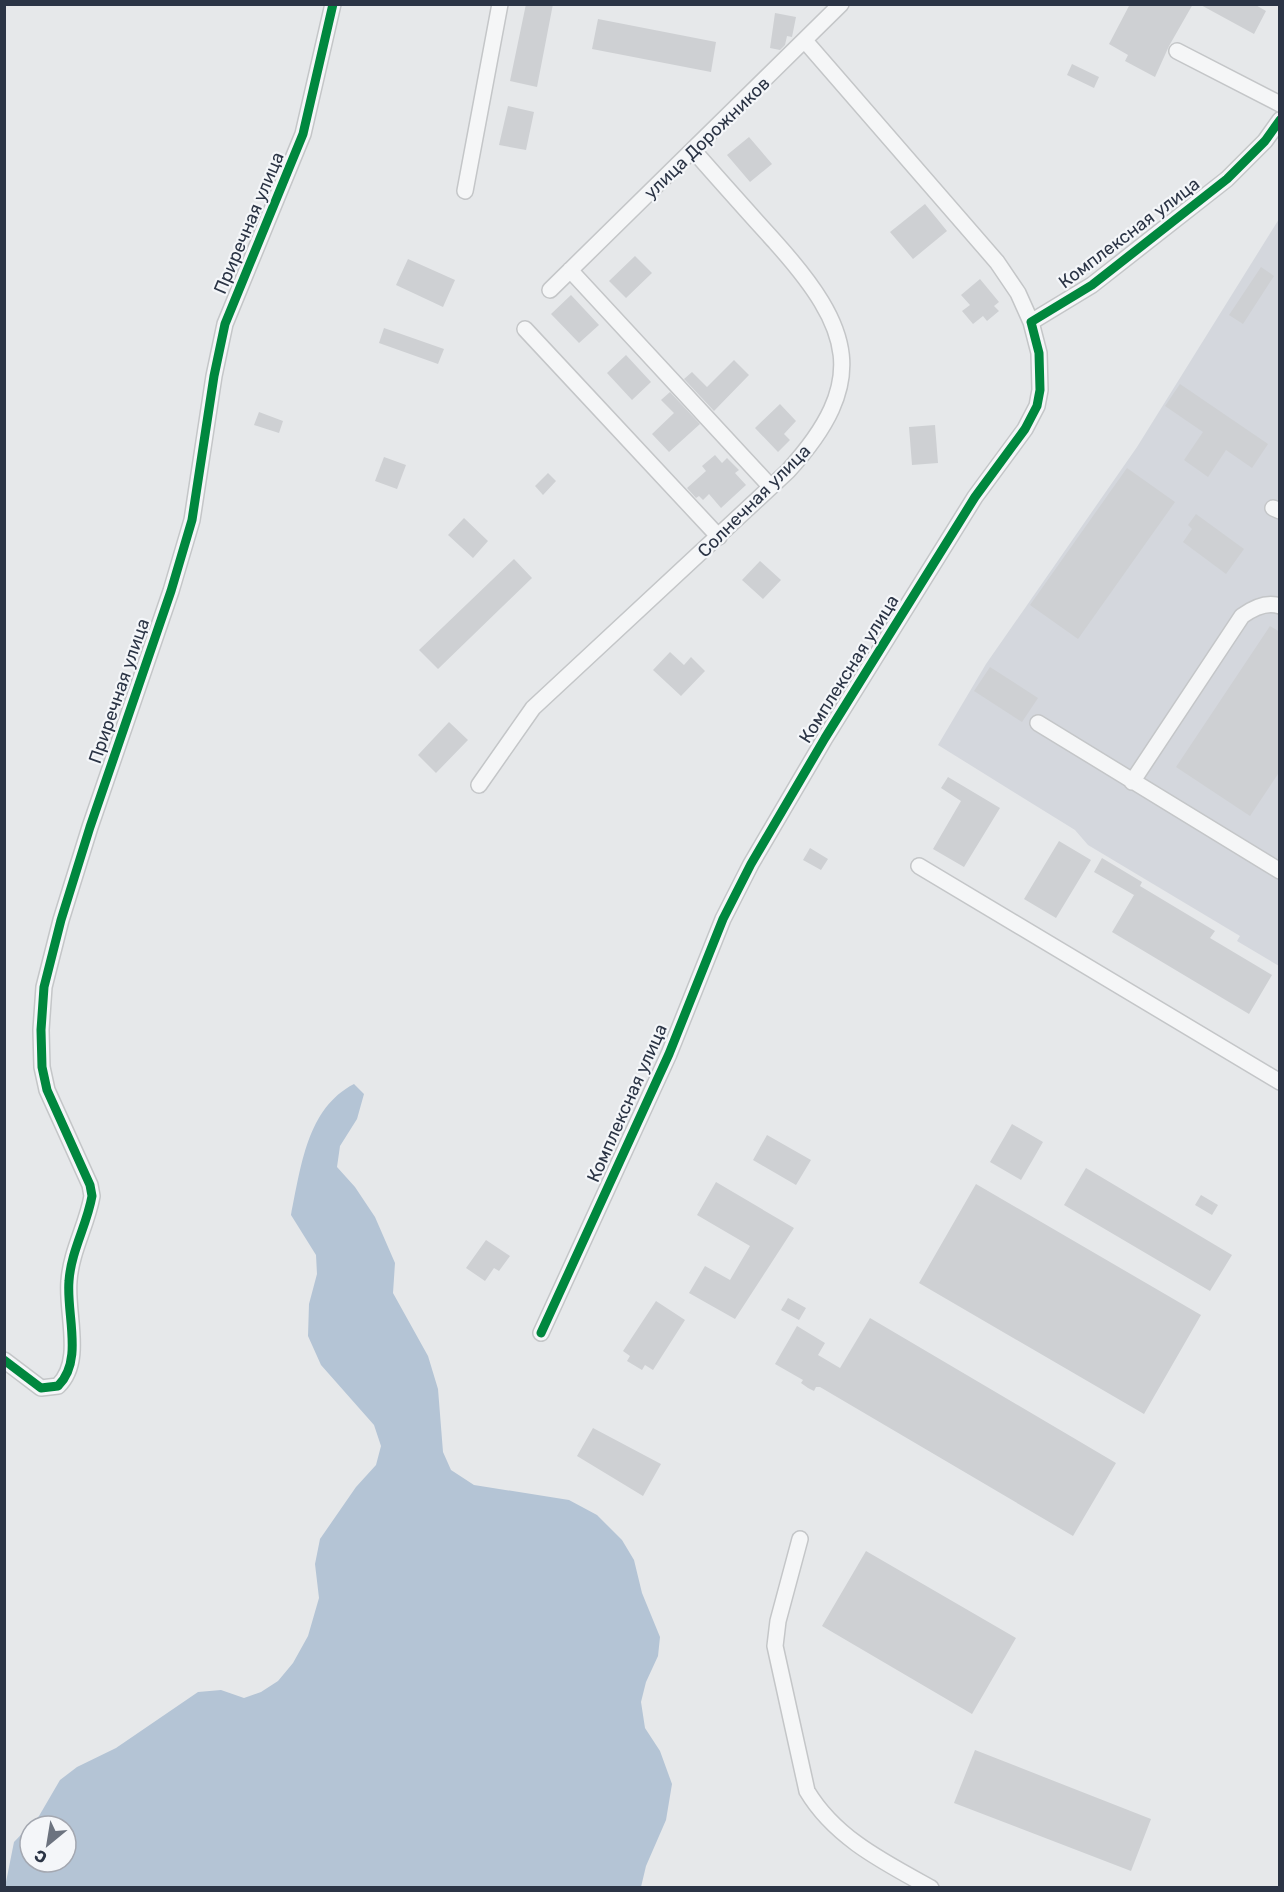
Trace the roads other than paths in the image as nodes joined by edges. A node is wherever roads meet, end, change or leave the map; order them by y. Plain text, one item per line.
1 (333, 4) edge
2 (500, 4) edge
3 (841, 4) edge
4 (806, 42) junction
5 (1177, 51) dead end
6 (1280, 104) edge
7 (1280, 120) edge
8 (694, 151) junction
9 (465, 190) dead end
10 (570, 270) junction
11 (550, 290) dead end
12 (1031, 322) junction
13 (525, 329) dead end
14 (771, 488) junction
15 (719, 537) junction
16 (1280, 606) edge
17 (1038, 723) dead end
18 (1132, 782) junction
19 (479, 785) dead end
20 (919, 866) dead end
21 (1280, 871) edge
22 (1280, 1083) edge
23 (541, 1333) dead end
24 (4, 1360) edge
25 (800, 1539) dead end
26 (931, 1887) edge

1 - 24 street, Приречная улица
2 - 9 street
3 - 4 street, улица Дорожников
4 - 8 street, улица Дорожников
4 - 12 street
5 - 6 street
7 - 12 street, Комплексная улица
8 - 10 street, улица Дорожников
8 - 14 street, Солнечная улица
10 - 11 street, улица Дорожников
10 - 14 street
12 - 23 street, Комплексная улица
13 - 15 street
14 - 15 street, Солнечная улица
15 - 19 street, Солнечная улица
16 - 18 street
17 - 18 street
18 - 21 street
20 - 22 street
25 - 26 street

